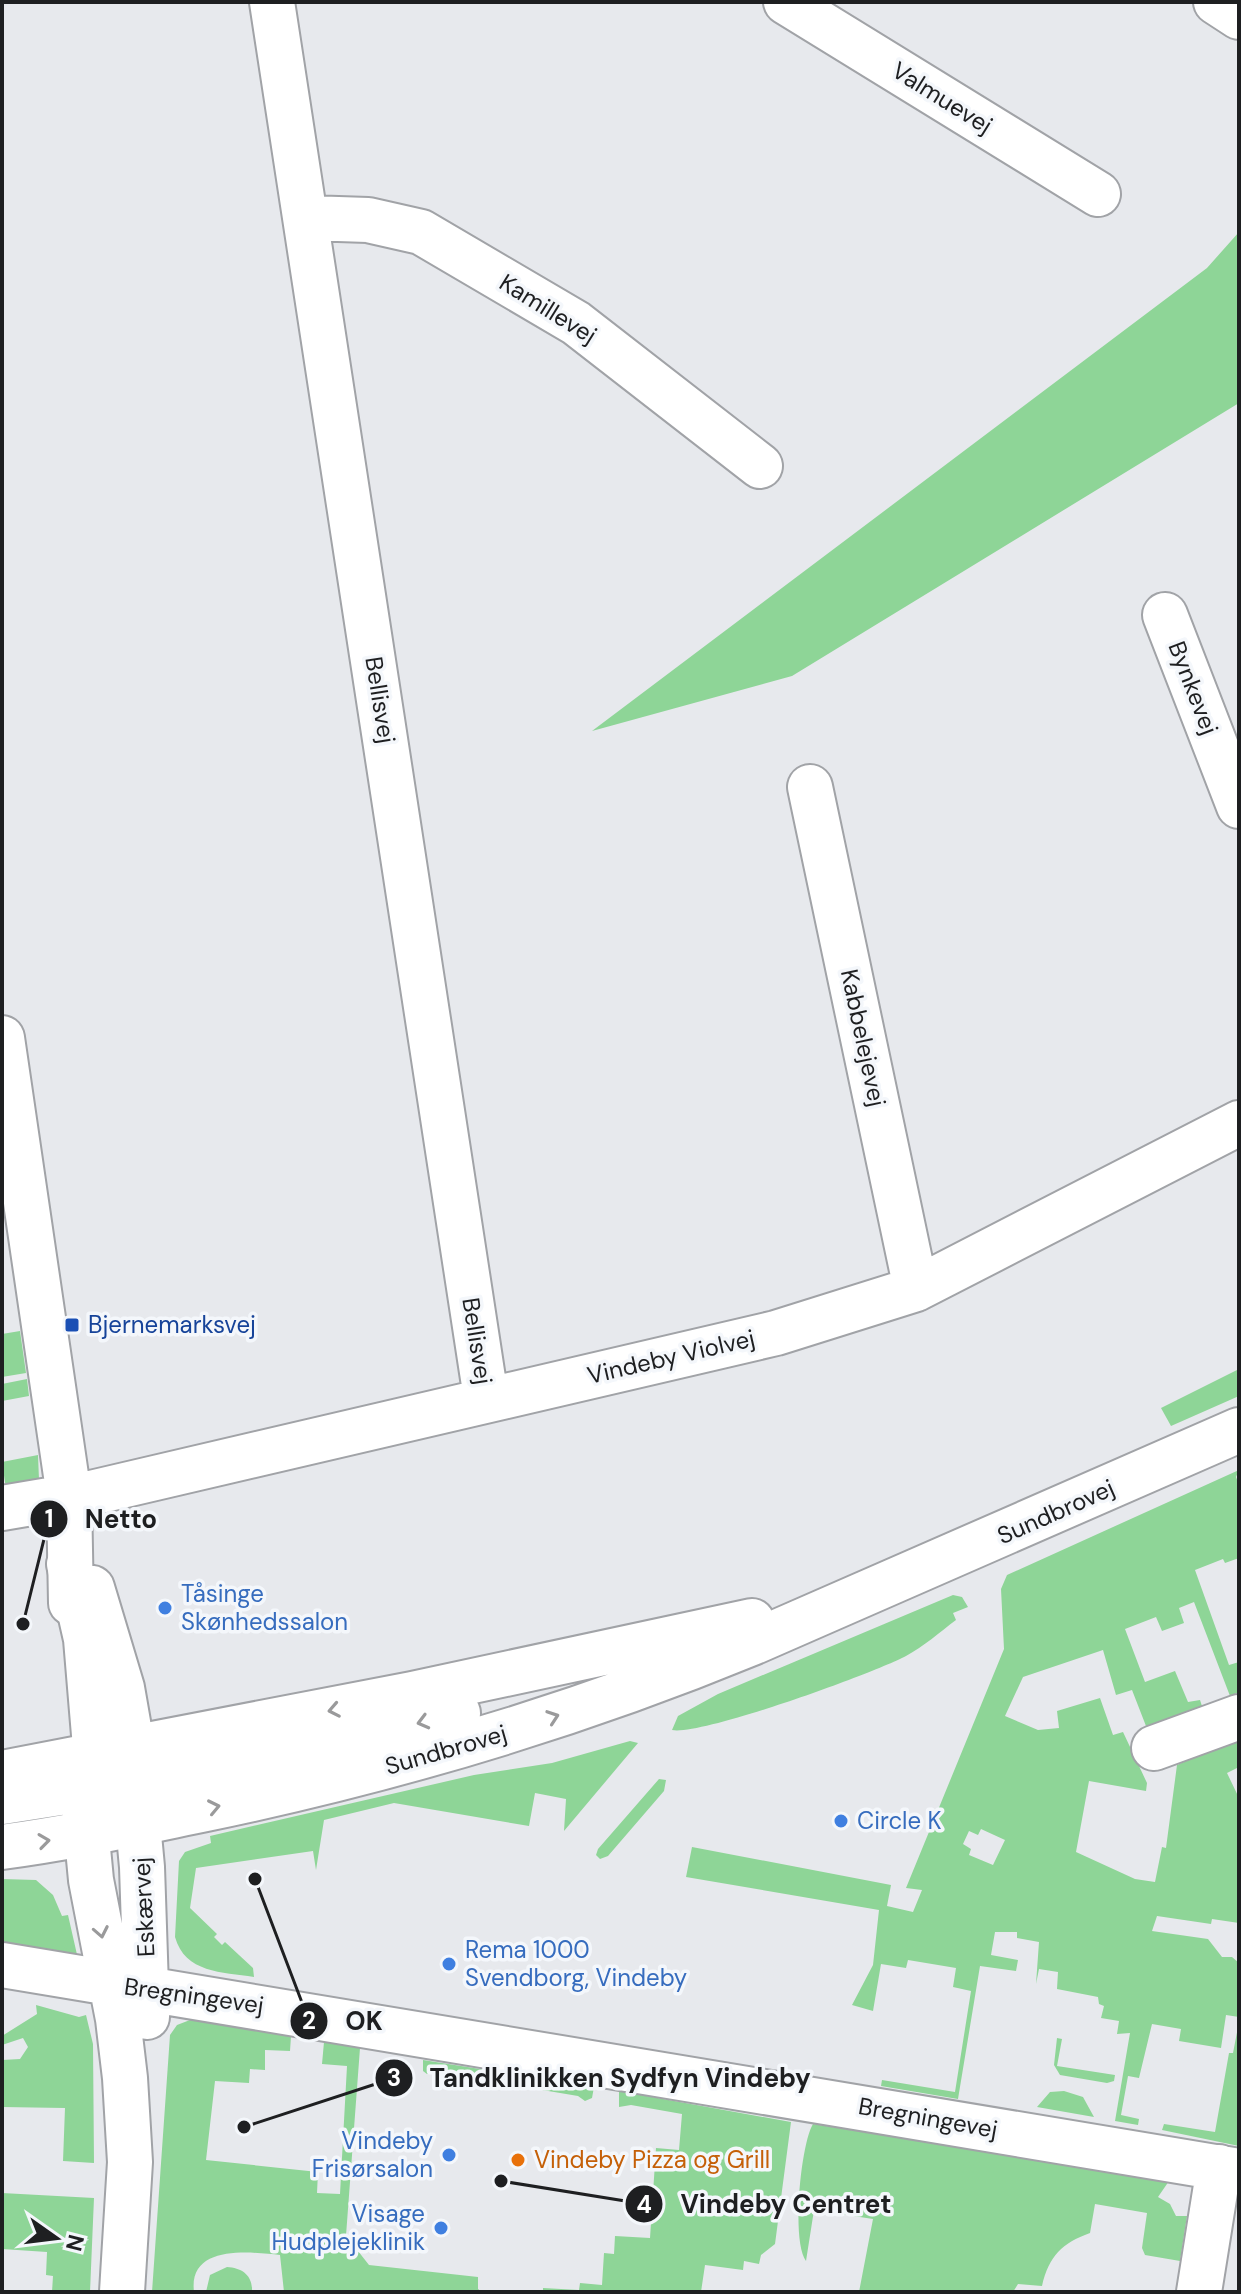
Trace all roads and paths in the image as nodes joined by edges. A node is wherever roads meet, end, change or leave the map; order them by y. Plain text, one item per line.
1 (272, 2) edge
2 (786, 2) edge
3 (1216, 2) edge
4 (1239, 17) edge
5 (1098, 194) dead end
6 (308, 218) junction
7 (760, 466) dead end
8 (1165, 615) dead end
9 (810, 787) dead end
10 (1239, 806) edge
11 (2, 1038) edge
12 (1239, 1123) edge
13 (916, 1289) junction
14 (486, 1398) junction
15 (1239, 1430) edge
16 (69, 1496) junction
17 (2, 1508) edge
18 (870, 1589) junction
19 (1239, 1717) edge
20 (1154, 1748) dead end
21 (2, 1773) edge
22 (106, 1787) junction
23 (2, 1802) edge
24 (2, 1847) edge
25 (2, 1965) edge
26 (130, 1986) junction
27 (1229, 2169) edge
28 (122, 2292) edge
29 (1199, 2292) edge

1 - 6 street, Bellisvej
2 - 5 street, Valmuevej
3 - 4 street
6 - 7 street, Kamillevej
6 - 14 street, Bellisvej
8 - 10 street, Bynkevej
9 - 13 street, Kabbelejevej
11 - 16 street
12 - 13 street, Vindeby Violvej
13 - 14 street, Vindeby Violvej
14 - 16 street, Vindeby Violvej
15 - 18 street, Sundbrovej
16 - 17 street, Vindeby Violvej
16 - 22 street
16 - 22 street
18 -> 22 street, Sundbrovej
22 -> 18 street, Sundbrovej
19 - 20 street
21 - 22 street, Sundbrovej
22 - 23 street
24 -> 22 street, Sundbrovej
22 - 26 street, Eskærvej
25 - 26 street, Bregningevej
26 - 27 street, Bregningevej
26 - 28 street, Eskærvej
27 - 29 street

